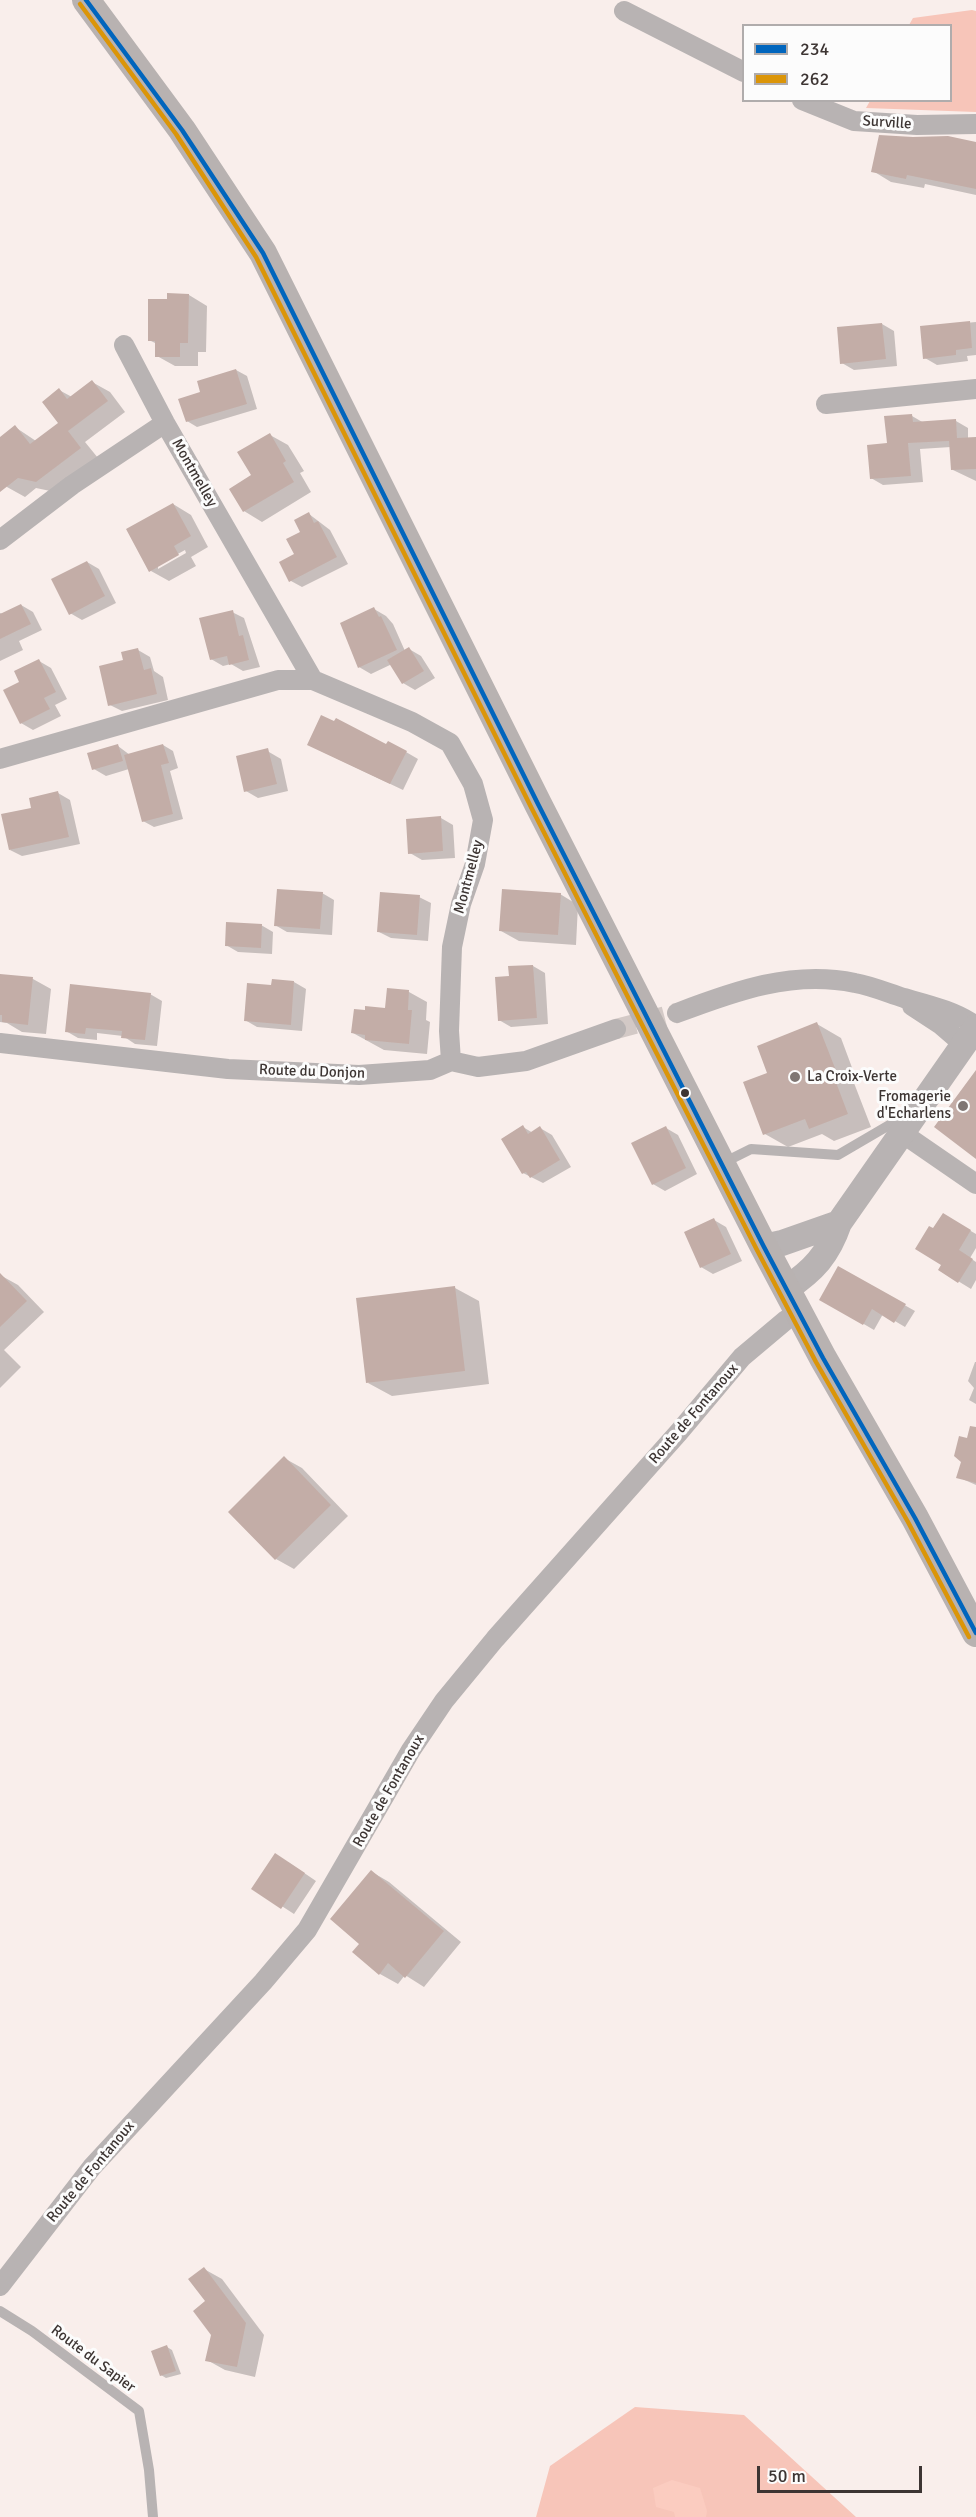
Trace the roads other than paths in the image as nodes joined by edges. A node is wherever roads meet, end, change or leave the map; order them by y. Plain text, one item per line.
1 (86, 0) edge
2 (624, 10) dead end
3 (742, 71) edge
4 (807, 102) edge
5 (976, 124) edge
6 (124, 345) dead end
7 (976, 389) edge
8 (826, 404) dead end
9 (165, 423) junction
10 (0, 540) edge
11 (313, 680) junction
12 (0, 759) edge
13 (676, 1013) tunnel mouth
14 (616, 1029) tunnel mouth
15 (972, 1032) edge
16 (0, 1044) edge
17 (451, 1061) junction
18 (902, 1132) junction
19 (722, 1164) junction
20 (976, 1184) edge
21 (839, 1223) junction
22 (764, 1247) junction
23 (792, 1301) junction
24 (976, 1633) edge
25 (0, 2286) edge
26 (0, 2311) edge
27 (153, 2517) edge

1 - 19 main road
2 - 3 street
4 - 5 street, Surville
6 - 9 street, Montmelley
7 - 8 street
9 - 10 street, Montmelley
9 - 11 street, Montmelley
11 - 12 street, Montmelley
11 - 17 street, Montmelley
13 - 15 street
14 - 17 street, Route du Donjon
15 - 18 street
16 - 17 street, Route du Donjon
18 - 19 lane
18 - 20 street
18 - 21 street
19 - 22 main road
21 - 22 street
21 - 23 street
22 - 23 main road
23 - 24 main road
23 - 25 street, Route de Fontanoux
26 - 27 lane, Route du Sapier

